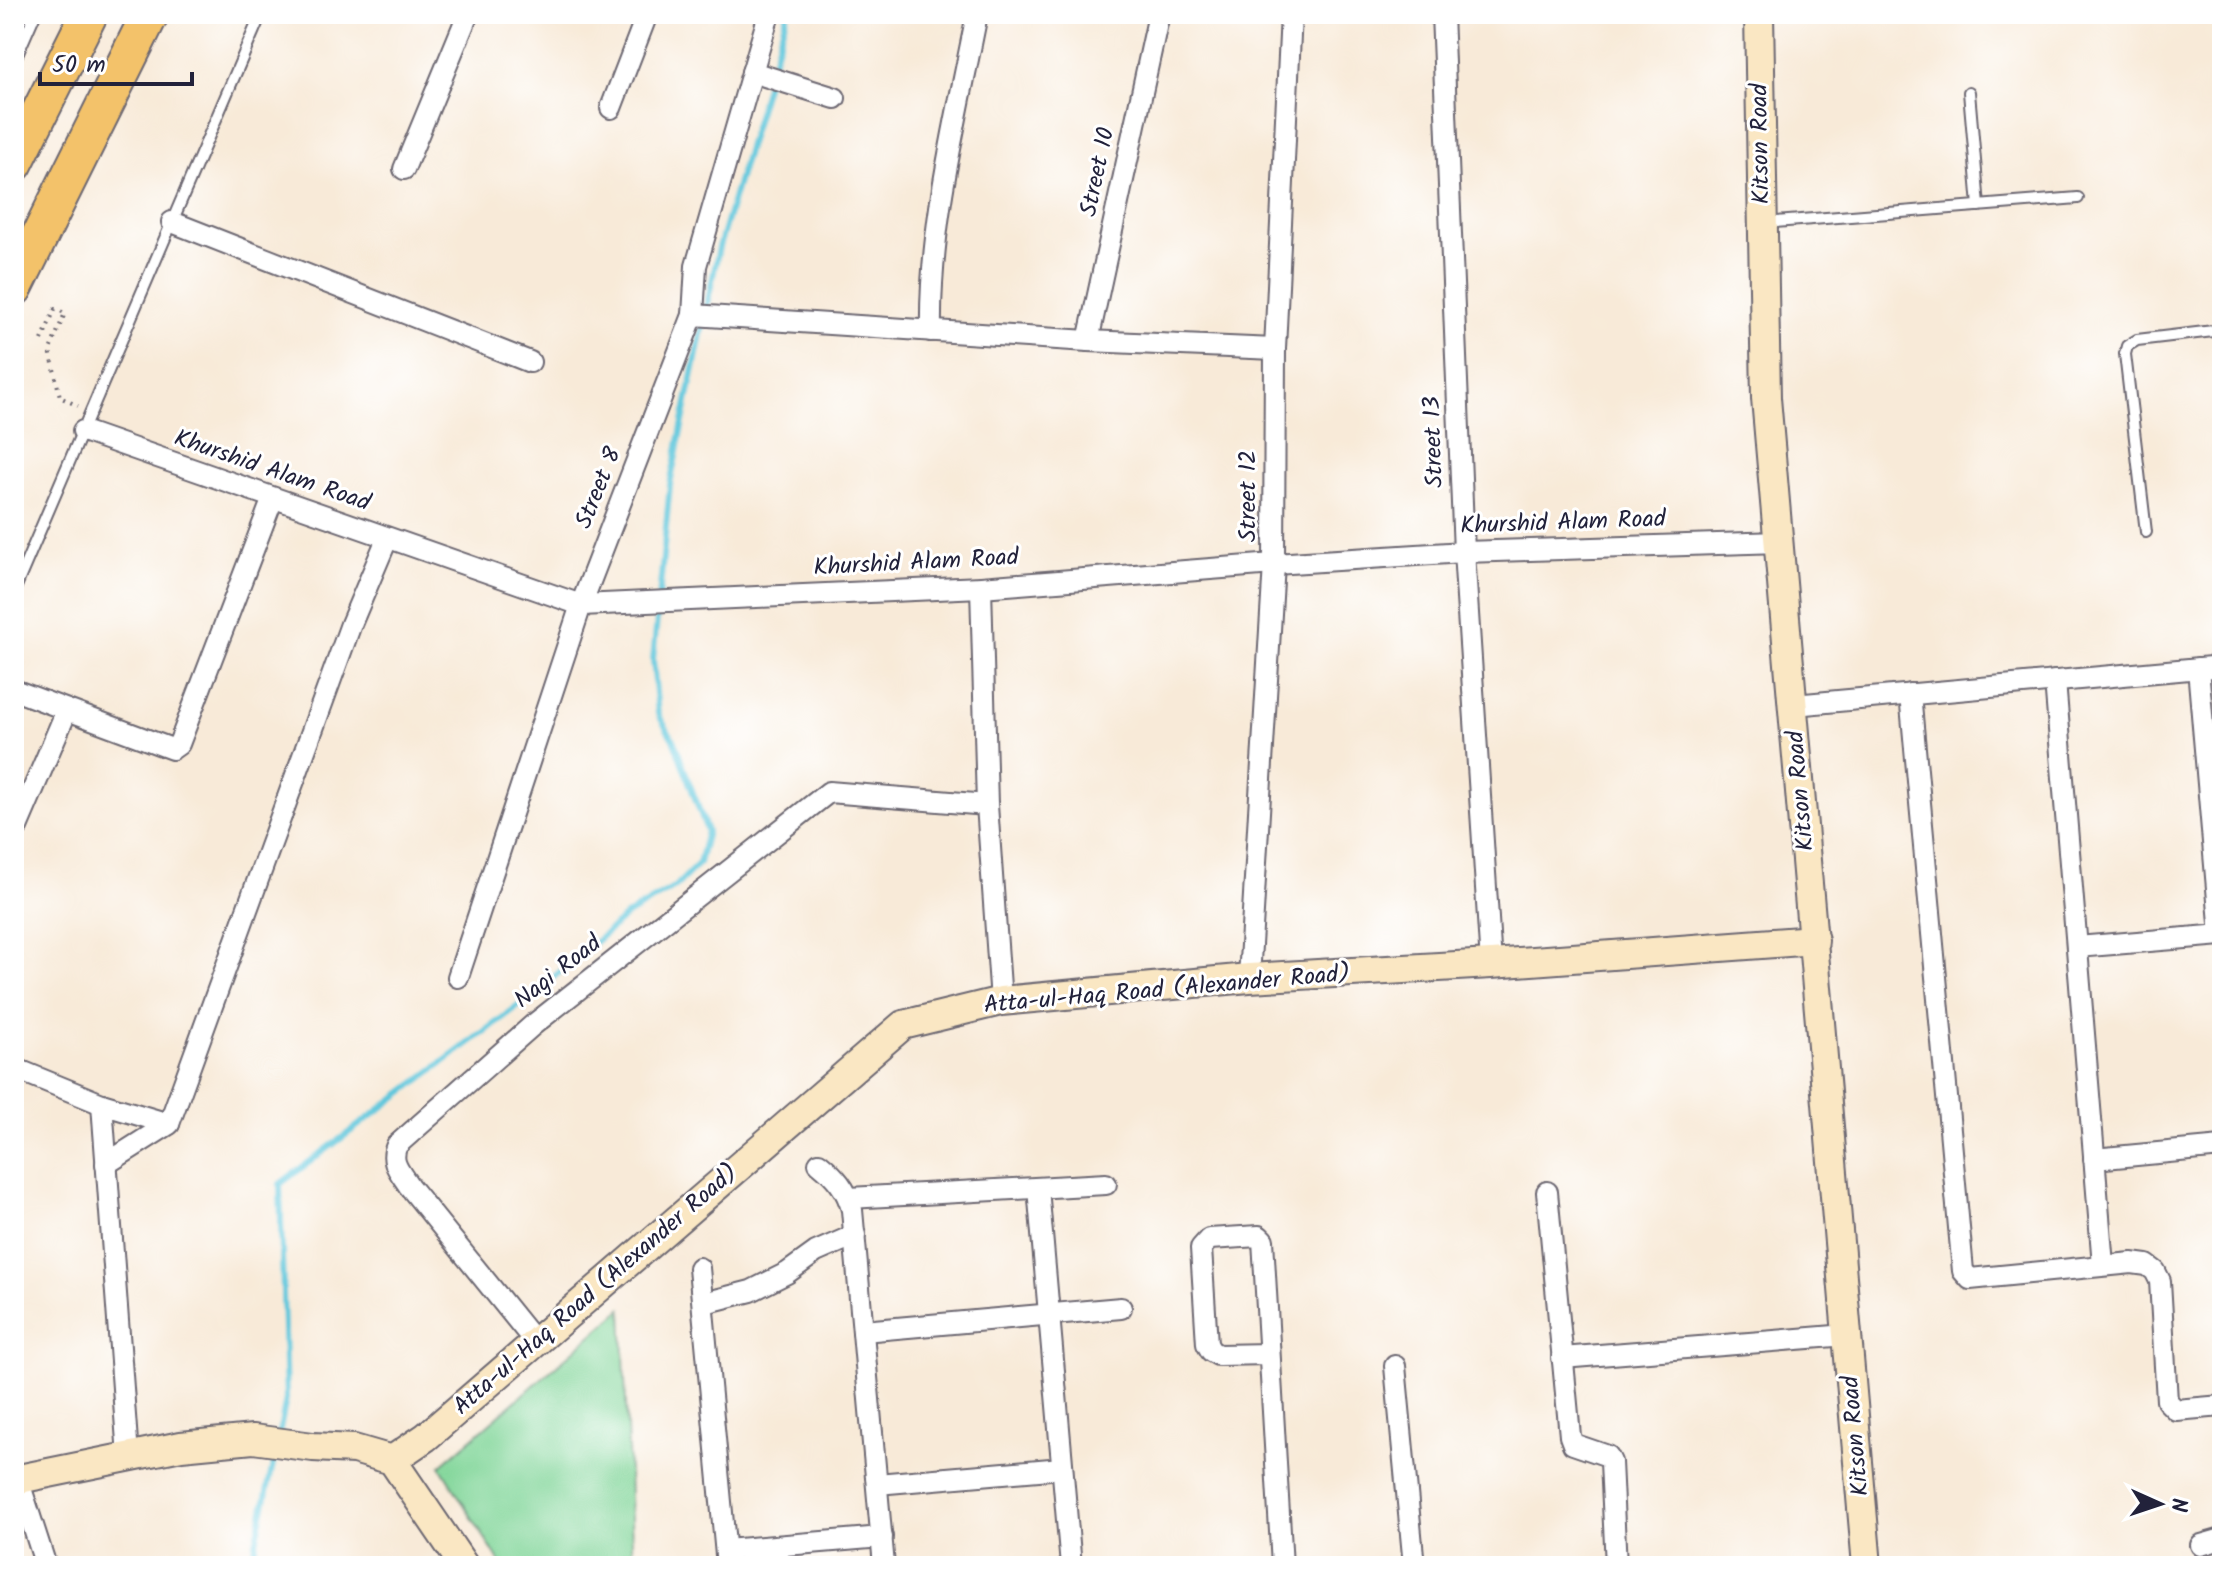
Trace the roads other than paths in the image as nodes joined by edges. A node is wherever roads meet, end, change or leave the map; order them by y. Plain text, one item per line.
1 (35, 14) edge
2 (78, 14) edge
3 (89, 14) edge
4 (123, 14) edge
5 (150, 14) edge
6 (261, 14) edge
7 (468, 14) edge
8 (640, 14) edge
9 (769, 14) edge
10 (977, 14) edge
11 (1159, 14) edge
12 (1291, 14) edge
13 (1442, 14) edge
14 (1759, 14) edge
15 (14, 62) edge
16 (756, 73) junction
17 (1969, 92) dead end
18 (835, 98) dead end
19 (611, 108) dead end
20 (14, 164) edge
21 (404, 169) dead end
22 (2078, 198) dead end
23 (1979, 206) junction
24 (172, 222) junction
25 (1762, 223) junction
26 (14, 285) edge
27 (703, 316) junction
28 (2222, 330) edge
29 (931, 331) junction
30 (1088, 341) junction
31 (1275, 349) junction
32 (530, 362) dead end
33 (87, 422) junction
34 (273, 498) junction
35 (2146, 532) dead end
36 (387, 539) junction
37 (1780, 542) junction
38 (1464, 552) junction
39 (1274, 564) junction
40 (981, 587) junction
41 (14, 591) edge
42 (581, 605) junction
43 (2222, 666) edge
44 (2198, 668) junction
45 (2055, 681) junction
46 (14, 690) edge
47 (1910, 694) junction
48 (1794, 705) junction
49 (67, 710) junction
50 (987, 805) junction
51 (14, 834) edge
52 (2222, 935) edge
53 (1814, 940) junction
54 (2077, 947) junction
55 (1491, 964) junction
56 (458, 977) dead end
57 (1249, 978) junction
58 (1001, 1001) junction
59 (14, 1068) edge
60 (102, 1104) junction
61 (169, 1124) junction
62 (2222, 1147) edge
63 (2094, 1159) junction
64 (819, 1163) dead end
65 (106, 1164) junction
66 (1106, 1184) dead end
67 (1038, 1188) junction
68 (1547, 1192) dead end
69 (849, 1198) junction
70 (855, 1235) junction
71 (2103, 1265) junction
72 (699, 1268) dead end
73 (704, 1303) junction
74 (1121, 1308) dead end
75 (1049, 1314) junction
76 (863, 1331) junction
77 (1847, 1335) junction
78 (535, 1342) junction
79 (1269, 1354) junction
80 (1562, 1358) junction
81 (1395, 1366) dead end
82 (2222, 1406) edge
83 (128, 1456) junction
84 (392, 1460) junction
85 (1062, 1468) junction
86 (16, 1479) edge
87 (877, 1484) junction
88 (882, 1537) junction
89 (2222, 1539) edge
90 (2201, 1545) dead end
91 (726, 1558) edge
92 (46, 1566) edge
93 (464, 1566) edge
94 (884, 1566) edge
95 (1071, 1566) edge
96 (1282, 1566) edge
97 (1414, 1566) edge
98 (1616, 1566) edge
99 (1867, 1566) edge

1 - 15 lane
2 - 20 highway
3 - 20 highway
4 - 26 highway
5 - 26 highway
6 - 24 lane
7 - 21 street
8 - 19 street
9 - 16 street, Street 8
10 - 29 street
11 - 30 street, Street 10
12 - 31 street, Street 12
13 - 38 street, Street 13
14 - 25 street, Kitson Road
16 - 18 street
16 - 27 street, Street 8
17 - 23 lane
22 - 23 lane
23 - 25 lane
24 - 32 street
24 - 33 lane
25 - 37 street, Kitson Road
27 - 29 street
27 - 42 street, Street 8
28 - 35 lane
29 - 30 street
30 - 31 street
31 - 39 street, Street 12
33 - 34 street, Khurshid Alam Road
33 - 41 lane
34 - 36 street, Khurshid Alam Road
34 - 49 street
36 - 42 street, Khurshid Alam Road
36 - 61 street
37 - 38 street, Khurshid Alam Road
37 - 48 street, Kitson Road
38 - 39 street, Khurshid Alam Road
38 - 55 street, Street 13
39 - 40 street, Khurshid Alam Road
39 - 57 street, Street 12
40 - 42 street, Khurshid Alam Road
40 - 50 street
42 - 56 street, Street 8
43 - 44 street
44 - 45 street
44 - 52 street
45 - 47 street
45 - 54 street
46 - 49 street
47 - 48 street
47 - 71 street
48 - 53 street, Kitson Road
49 - 51 street
50 - 58 street
50 - 78 street, Nagi Road
52 - 54 street
53 - 55 street, Atta-ul-Haq Road (Alexander Road)
53 - 77 street, Kitson Road
54 - 63 street
55 - 57 street, Atta-ul-Haq Road (Alexander Road)
57 - 58 street, Atta-ul-Haq Road (Alexander Road)
58 - 78 street, Atta-ul-Haq Road (Alexander Road)
59 - 60 street
60 - 61 street
60 - 65 street
61 - 65 street
62 - 63 street
63 - 71 street
64 - 69 street
65 - 83 street
66 - 67 street
67 - 69 street
67 - 75 street
68 - 80 street
69 - 70 street
70 - 73 street
70 - 76 street
71 - 82 street
72 - 73 street
73 - 91 street
74 - 75 street
75 - 76 street
75 - 85 street
76 - 87 street
77 - 80 street
77 - 99 street, Kitson Road
78 - 84 street, Atta-ul-Haq Road (Alexander Road)
79 - 79 street
79 - 96 street
80 - 98 street
81 - 97 street
83 - 84 street
83 - 86 street
84 - 93 street
85 - 87 street
85 - 95 street
86 - 92 street
87 - 88 street
88 - 91 street
88 - 94 street
89 - 90 street

